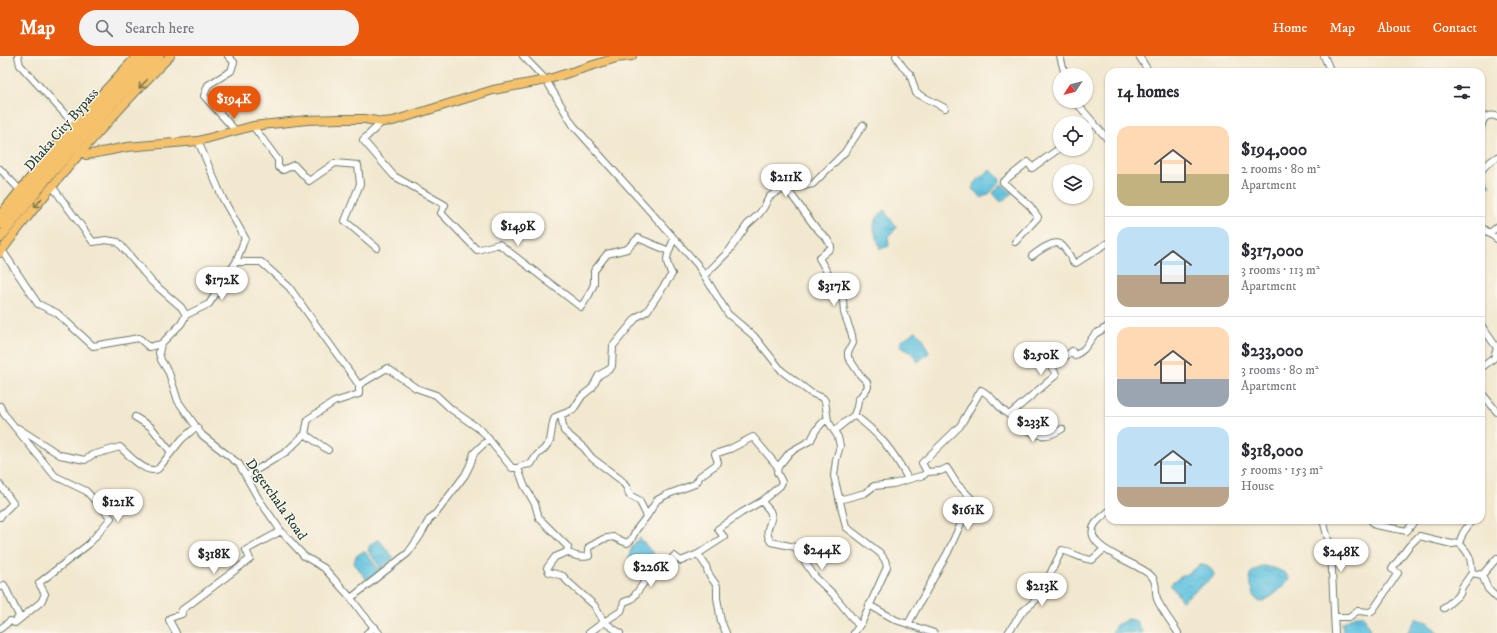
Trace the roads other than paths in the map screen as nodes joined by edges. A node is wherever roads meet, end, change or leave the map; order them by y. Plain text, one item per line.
1 (18, 56) edge
2 (137, 56) edge
3 (147, 56) edge
4 (159, 56) edge
5 (170, 56) edge
6 (228, 56) edge
7 (523, 56) edge
8 (632, 56) edge
9 (896, 56) edge
10 (1060, 56) edge
11 (1139, 56) edge
12 (1324, 56) edge
13 (1063, 68) edge
14 (1146, 68) edge
15 (1329, 68) edge
16 (546, 80) junction
17 (945, 108) dead end
18 (1081, 108) edge
19 (1485, 117) edge
20 (1497, 117) edge
21 (382, 122) junction
22 (1094, 123) joint
23 (74, 124) junction
24 (863, 125) dead end
25 (253, 126) junction
26 (235, 130) junction
27 (1105, 137) edge
28 (198, 141) junction
29 (80, 151) junction
30 (1053, 153) edge
31 (1497, 157) edge
32 (1485, 166) edge
33 (0, 169) edge
34 (52, 186) junction
35 (787, 189) junction
36 (20, 190) junction
37 (0, 215) edge
38 (0, 224) edge
39 (1497, 228) edge
40 (1485, 230) edge
41 (1490, 233) junction
42 (0, 238) edge
43 (674, 239) junction
44 (1497, 239) edge
45 (1015, 242) dead end
46 (1105, 245) edge
47 (377, 248) dead end
48 (1, 251) edge
49 (669, 251) junction
50 (1032, 256) dead end
51 (236, 262) junction
52 (704, 276) junction
53 (186, 316) junction
54 (1105, 328) edge
55 (1485, 331) edge
56 (162, 344) junction
57 (1485, 365) edge
58 (359, 385) junction
59 (1485, 397) edge
60 (0, 406) edge
61 (1497, 412) edge
62 (854, 414) junction
63 (561, 415) junction
64 (1009, 415) junction
65 (135, 417) dead end
66 (828, 421) junction
67 (13, 425) junction
68 (196, 427) junction
69 (1062, 429) dead end
70 (834, 431) junction
71 (305, 434) junction
72 (489, 439) junction
73 (328, 450) dead end
74 (171, 452) junction
75 (778, 467) junction
76 (518, 468) junction
77 (927, 472) junction
78 (248, 475) dead end
79 (908, 480) junction
80 (0, 485) edge
81 (839, 500) junction
82 (762, 501) junction
83 (1105, 515) edge
84 (647, 516) junction
85 (0, 518) edge
86 (1325, 524) edge
87 (1373, 524) edge
88 (1411, 524) edge
89 (1469, 524) edge
90 (281, 531) junction
91 (1459, 543) junction
92 (1104, 549) junction
93 (567, 552) junction
94 (698, 554) junction
95 (1497, 558) edge
96 (1472, 573) junction
97 (1482, 576) junction
98 (0, 587) edge
99 (351, 598) junction
100 (1497, 598) edge
101 (868, 605) junction
102 (1444, 608) dead end
103 (1334, 617) junction
104 (604, 622) junction
105 (15, 623) junction
106 (908, 624) junction
107 (859, 626) junction
108 (0, 628) edge
109 (375, 628) junction
110 (176, 633) edge
111 (368, 633) edge
112 (379, 633) edge
113 (589, 633) edge
114 (620, 633) edge
115 (726, 633) edge
116 (854, 633) edge
117 (934, 633) edge
118 (1008, 633) edge
119 (1178, 633) edge
120 (1335, 633) edge

1 - 23 street
2 - 23 main road
3 - 38 highway, Dhaka City Bypass
4 - 42 highway, Dhaka City Bypass
5 -> 29 main road
6 - 26 street
7 - 16 street
8 - 16 main road
9 - 17 street
10 - 13 street
11 - 14 street
12 - 15 street
16 - 21 main road
16 - 43 street
18 - 22 street
19 - 20 street
21 - 25 main road
21 - 49 street
22 - 27 street
23 - 36 main road
24 - 35 street
25 - 26 main road
25 - 47 street
26 - 28 main road
28 - 29 main road
28 - 51 street
29 - 34 main road
30 - 45 street
31 - 32 street
33 - 36 street
34 -> 48 main road
34 - 53 street
35 - 52 street
35 - 62 street
36 - 37 main road
39 - 41 street
40 - 41 street
41 - 44 street
43 - 49 street
43 - 52 street
46 - 50 street
48 - 56 street
49 - 63 street
51 - 53 street
51 - 58 street
52 - 66 street
53 - 56 street
54 - 64 street
55 - 57 street
56 - 68 street, Degerchala Road
58 - 71 street
58 - 72 street
59 - 61 street
60 - 67 street
62 - 70 street
62 - 79 street
63 - 76 street
63 - 84 street
64 - 69 street
64 - 77 street
65 - 74 street
66 - 70 street
66 - 75 street
67 - 74 street
67 - 105 street
68 - 74 street
68 - 90 street, Degerchala Road
70 - 81 street
71 - 73 street
71 - 78 street
72 - 76 street
72 - 99 street
75 - 82 street
75 - 84 street
76 - 93 street
77 - 79 street
77 - 106 street
79 - 81 street
80 - 85 street
81 - 101 street
82 - 94 street
82 - 107 street
83 - 92 street
84 - 93 street
86 - 103 street
87 - 88 street
89 - 91 street
90 - 99 street, Degerchala Road
90 - 110 street
91 - 96 street
91 - 103 street
92 - 118 street
92 - 119 street
93 - 104 street
94 - 104 street
94 - 115 street
95 - 97 street
96 - 97 street
96 - 102 street
97 - 100 street
98 - 105 street
99 - 109 street, Degerchala Road
101 - 106 street
101 - 107 street
103 - 120 street
104 - 113 street
104 - 114 street
105 - 108 street
106 - 117 street
107 - 116 street
109 - 111 street
109 - 112 street, Degerchala Road

